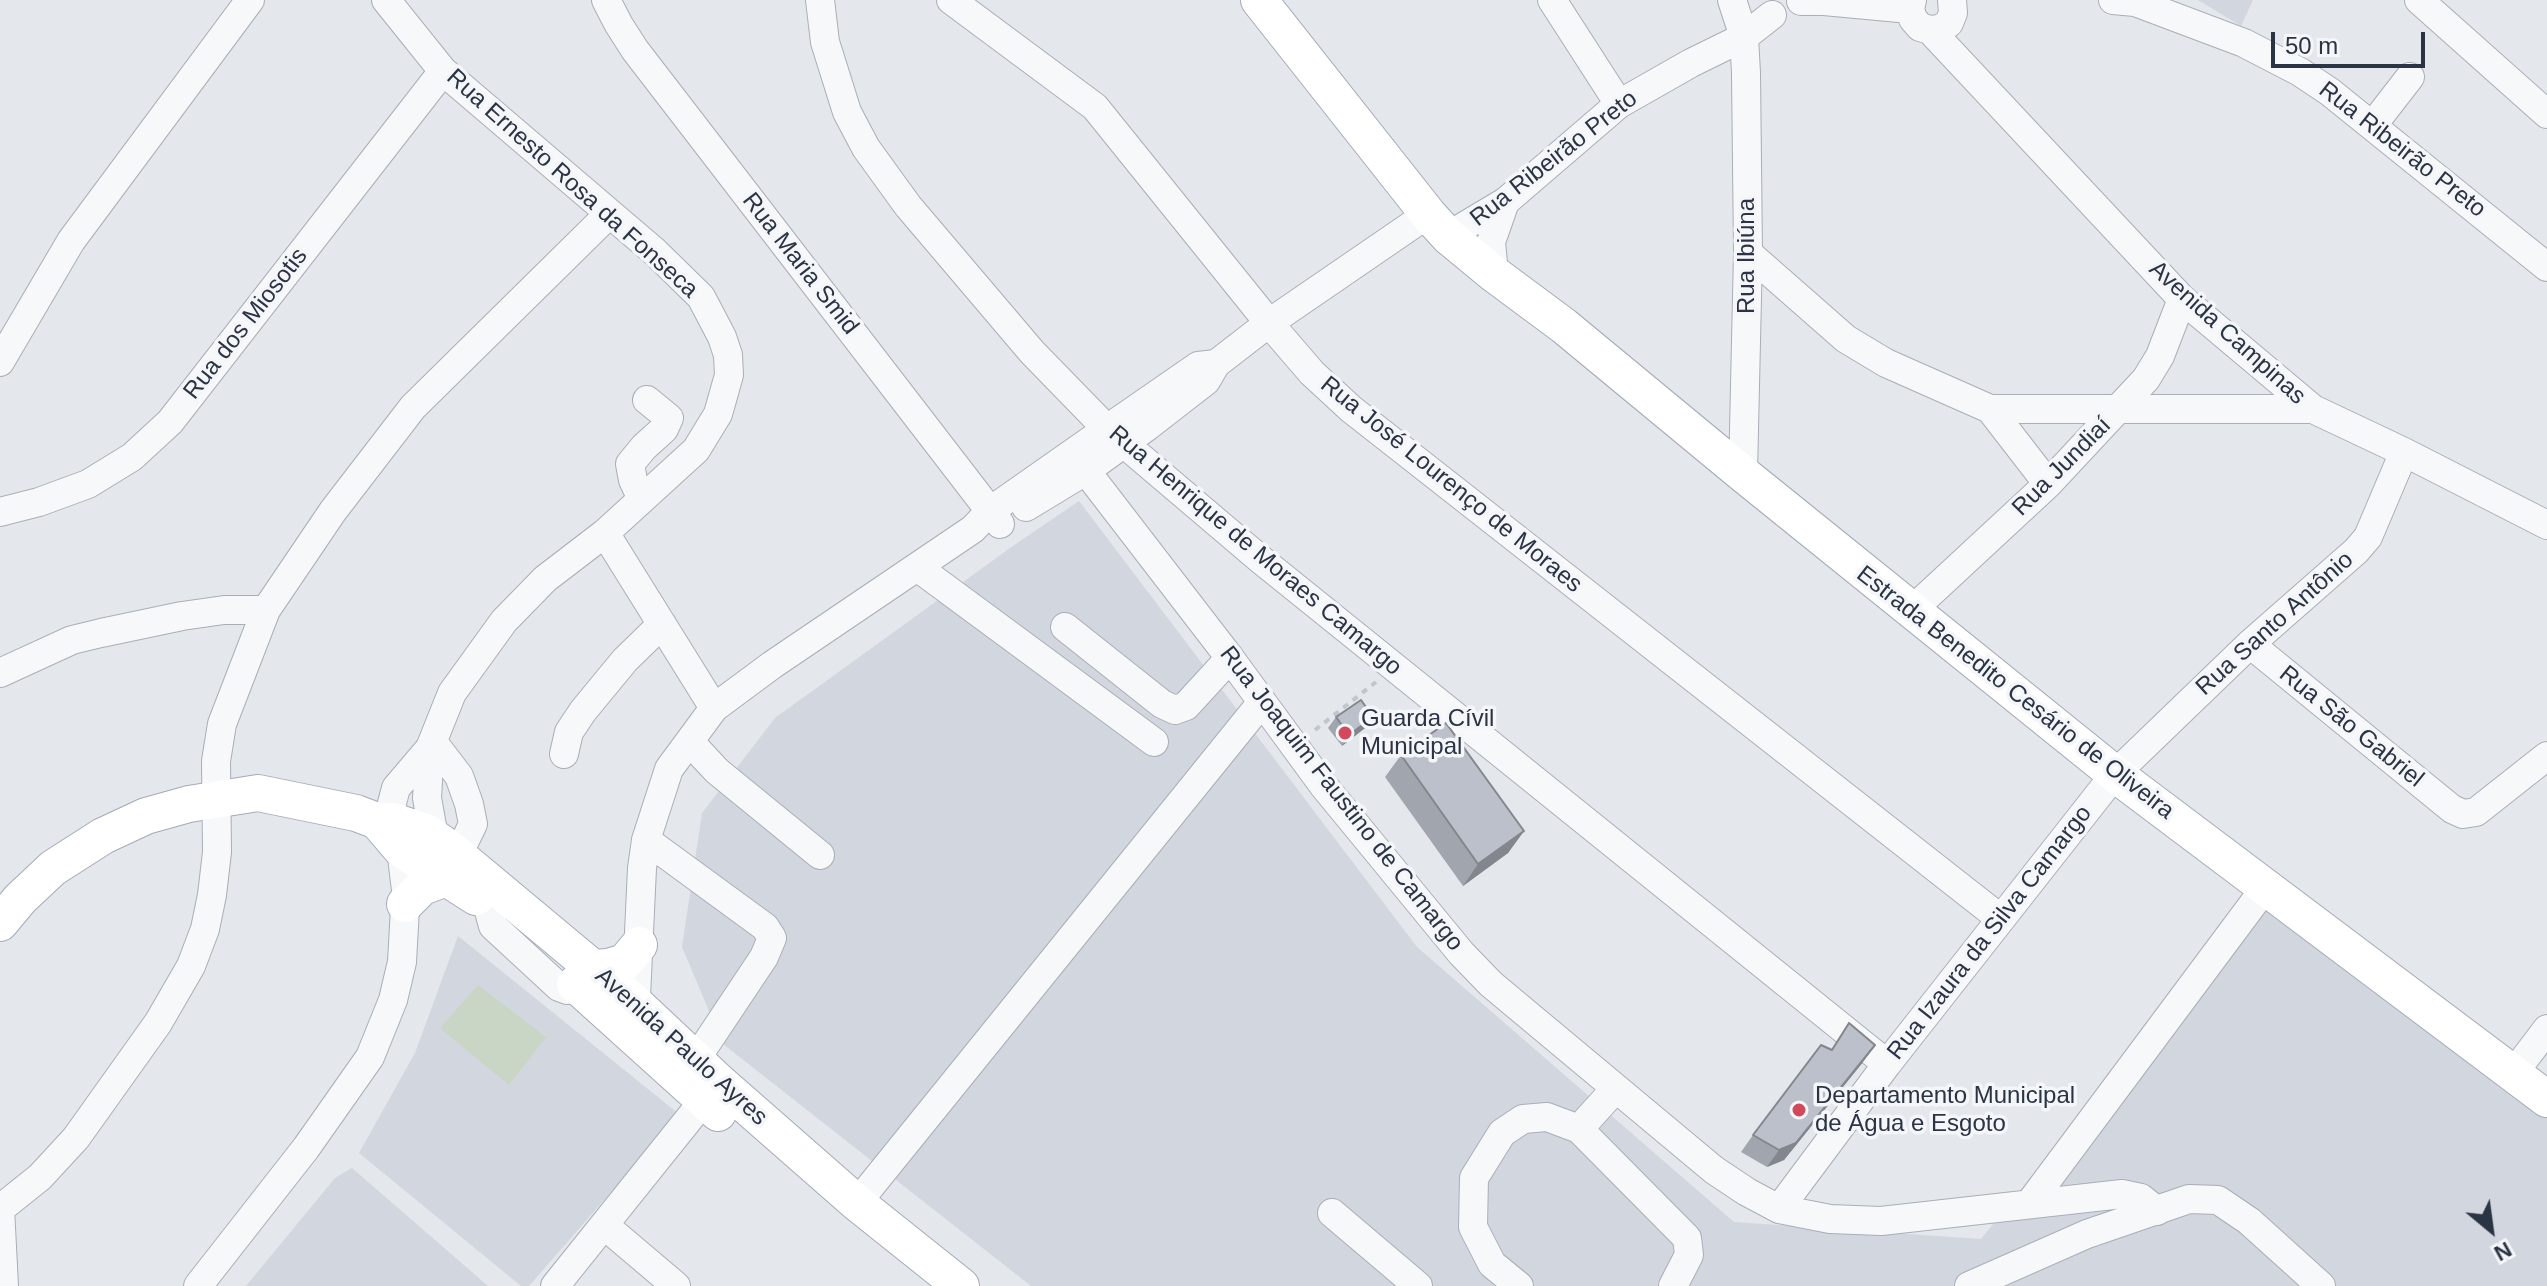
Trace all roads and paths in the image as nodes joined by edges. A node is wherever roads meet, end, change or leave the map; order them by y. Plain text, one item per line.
1 (250, 0) edge
2 (386, 0) edge
3 (606, 0) edge
4 (820, 0) edge
5 (951, 0) edge
6 (1259, 0) edge
7 (1552, 0) edge
8 (1734, 0) edge
9 (1801, 0) edge
10 (1952, 0) edge
11 (2419, 0) edge
12 (2127, 1) edge
13 (1911, 5) edge
14 (1772, 15) junction
15 (1930, 30) junction
16 (1744, 37) junction
17 (443, 71) junction
18 (2410, 77) dead end
19 (1619, 104) junction
20 (2547, 114) edge
21 (2372, 126) junction
22 (1505, 202) junction
23 (609, 214) junction
24 (1438, 225) junction
25 (1748, 253) junction
26 (2547, 267) edge
27 (1494, 274) junction
28 (2182, 299) junction
29 (1269, 323) junction
30 (0, 362) edge
31 (647, 400) dead end
32 (1990, 409) junction
33 (2313, 409) junction
34 (2119, 410) junction
35 (1115, 436) junction
36 (2404, 452) junction
37 (1080, 462) junction
38 (1743, 474) junction
39 (2048, 484) junction
40 (642, 499) junction
41 (0, 512) edge
42 (988, 521) junction
43 (2547, 525) edge
44 (605, 533) junction
45 (917, 567) junction
46 (266, 610) junction
47 (1911, 611) junction
48 (662, 624) junction
49 (1065, 627) dead end
50 (2250, 644) junction
51 (1230, 658) junction
52 (0, 673) edge
53 (1366, 689) dead end
54 (1262, 702) junction
55 (714, 708) junction
56 (1315, 730) dead end
57 (690, 742) junction
58 (1154, 742) dead end
59 (431, 745) junction
60 (564, 754) dead end
61 (2547, 756) edge
62 (2115, 774) junction
63 (215, 798) junction
64 (646, 840) junction
65 (820, 855) dead end
66 (417, 858) junction
67 (2265, 888) junction
68 (2001, 919) junction
69 (0, 923) edge
70 (639, 945) junction
71 (586, 978) junction
72 (634, 1020) junction
73 (2547, 1029) edge
74 (1887, 1064) junction
75 (2513, 1074) junction
76 (1613, 1086) junction
77 (699, 1090) junction
78 (2547, 1099) edge
79 (1579, 1129) junction
80 (857, 1203) junction
81 (2030, 1203) junction
82 (0, 1209) edge
83 (1779, 1209) junction
84 (2157, 1211) junction
85 (1332, 1213) dead end
86 (604, 1225) junction
87 (4, 1286) edge
88 (198, 1286) edge
89 (555, 1286) edge
90 (676, 1286) edge
91 (926, 1286) edge
92 (961, 1286) edge
93 (1418, 1286) edge
94 (1519, 1286) edge
95 (1673, 1286) edge
96 (1969, 1286) edge
97 (2321, 1286) edge

1 - 30 street
2 - 17 street, Rua Ernesto Rosa da Fonseca
3 - 42 street, Rua Maria Smid
4 - 35 street, Rua Henrique de Moraes Camargo
5 - 29 street, Rua José Lourenço de Moraes
6 - 24 main road, Estrada Benedito Cesário de Oliveira
7 - 19 street
8 - 14 street
8 - 16 street, Rua Ibiúna
9 - 13 street, Avenida Campinas
9 - 14 street
10 - 15 street
11 - 20 street
12 - 21 street, Rua Ribeirão Preto
13 - 15 street, Avenida Campinas
14 - 16 street
15 - 28 street, Avenida Campinas
16 - 19 street, Rua Ribeirão Preto
16 - 25 street, Rua Ibiúna
17 - 23 street, Rua Ernesto Rosa da Fonseca
17 - 41 street, Rua dos Miosotis
18 - 21 street
19 - 22 street, Rua Ribeirão Preto
21 - 26 street, Rua Ribeirão Preto
22 - 24 street, Rua Ribeirão Preto
22 - 27 street
23 - 40 street, Rua Ernesto Rosa da Fonseca
23 - 46 street
24 - 27 main road, Estrada Benedito Cesário de Oliveira
24 - 29 street, Rua Ribeirão Preto
25 - 32 street
25 - 38 street, Rua Ibiúna
27 - 38 main road, Estrada Benedito Cesário de Oliveira
28 - 33 street, Avenida Campinas
28 - 34 street, Rua Jundiaí
29 - 35 street, Rua Ribeirão Preto
29 - 68 street, Rua José Lourenço de Moraes
31 - 40 street
32 - 34 street
32 - 39 street
33 - 34 street
33 - 36 street, Avenida Campinas
34 - 39 street, Rua Jundiaí
35 - 37 street, Rua Ribeirão Preto
35 - 74 street, Rua Henrique de Moraes Camargo
36 - 43 street, Avenida Campinas
36 - 50 street, Rua Santo Antônio
37 - 42 street, Rua Ribeirão Preto
37 - 51 street, Rua Joaquim Faustino de Camargo
38 - 47 main road, Estrada Benedito Cesário de Oliveira
39 - 47 street, Rua Jundiaí
40 - 44 street, Rua Ernesto Rosa da Fonseca
42 - 45 street, Rua Ribeirão Preto
44 - 48 street
44 - 59 street, Rua Ernesto Rosa da Fonseca
45 - 55 street, Rua Ribeirão Preto
45 - 58 street
46 - 52 street
46 - 63 street
47 - 62 main road, Estrada Benedito Cesário de Oliveira
48 - 55 street
48 - 60 street
49 - 51 street
50 - 61 street, Rua São Gabriel
50 - 62 street, Rua Santo Antônio
51 - 54 street, Rua Joaquim Faustino de Camargo
53 - 56 path
54 - 76 street, Rua Joaquim Faustino de Camargo
54 - 80 street
55 - 57 street, Rua Ribeirão Preto
57 - 64 street, Rua Ribeirão Preto
57 - 65 street
59 - 66 street, Rua Ernesto Rosa da Fonseca
59 - 66 street, Rua Ernesto Rosa da Fonseca
59 - 66 street
62 - 67 main road, Estrada Benedito Cesário de Oliveira
62 - 68 street, Rua Izaura da Silva Camargo
63 - 66 main road
63 - 69 main road
63 - 82 street
64 - 70 street, Rua Ribeirão Preto
64 - 77 street
66 - 71 main road, Avenida Paulo Ayres
66 - 71 main road, Avenida Paulo Ayres
66 - 88 street, Rua Ernesto Rosa da Fonseca
67 - 75 main road, Estrada Benedito Cesário de Oliveira
67 - 81 street
68 - 74 street, Rua Izaura da Silva Camargo
70 - 71 main road
70 - 72 street, Rua Ribeirão Preto
71 - 72 main road, Avenida Paulo Ayres
72 - 77 main road, Avenida Paulo Ayres
73 - 75 street
74 - 83 street, Rua Izaura da Silva Camargo
75 - 78 main road, Estrada Benedito Cesário de Oliveira
76 - 79 street
76 - 83 street, Rua Joaquim Faustino de Camargo
77 - 80 main road, Avenida Paulo Ayres
77 - 86 street
77 - 91 main road, Avenida Paulo Ayres
79 - 94 street
79 - 95 street
80 - 92 main road, Avenida Paulo Ayres
81 - 83 street, Rua Joaquim Faustino de Camargo
81 - 84 street, Rua Joaquim Faustino de Camargo
82 - 87 street
84 - 96 street
84 - 97 street
85 - 93 street
86 - 89 street
86 - 90 street

